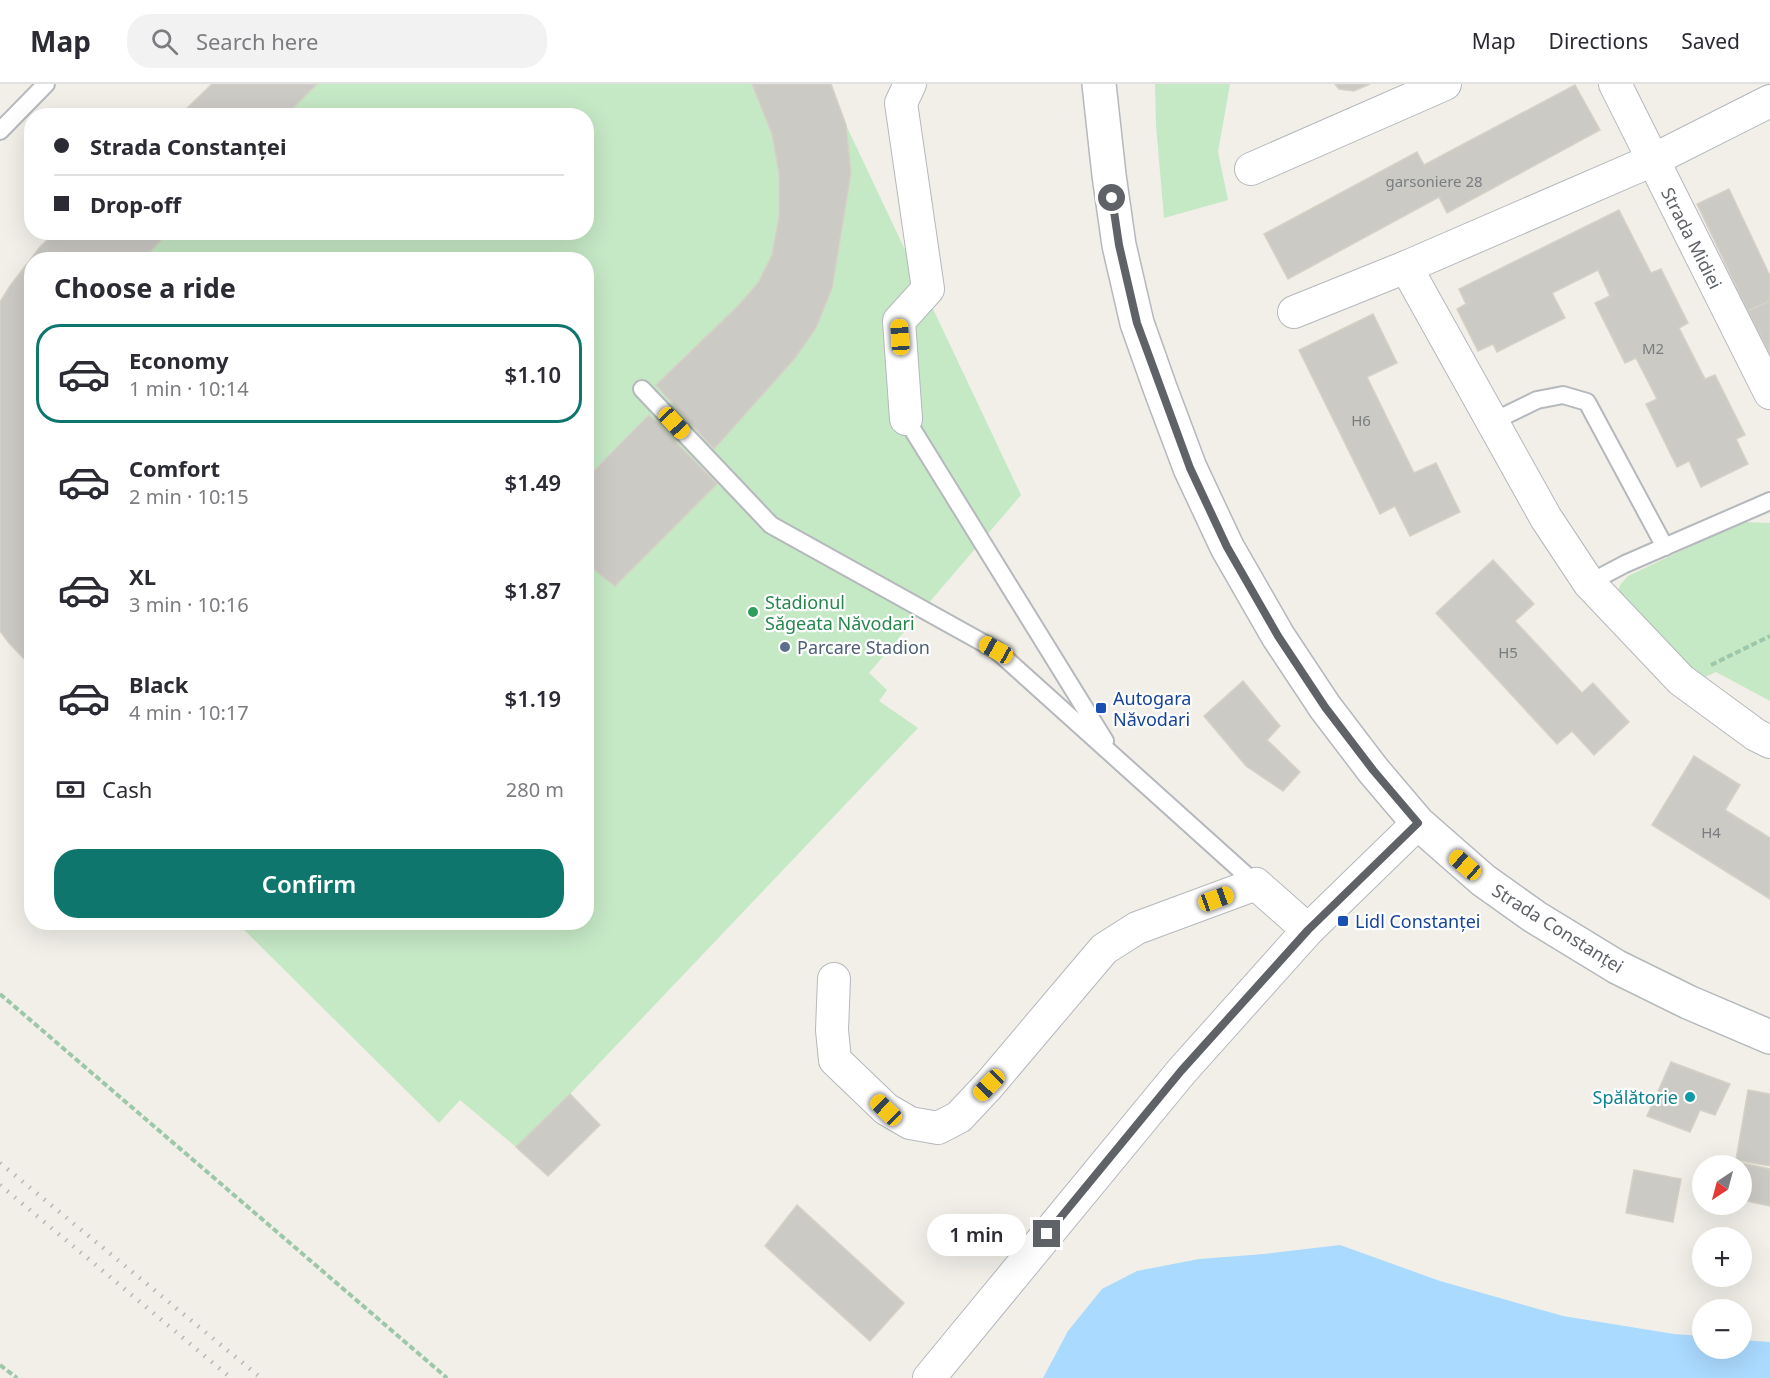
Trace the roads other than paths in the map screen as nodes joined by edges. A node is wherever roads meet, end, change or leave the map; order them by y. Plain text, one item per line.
1 (46, 84) edge
2 (910, 84) edge
3 (1100, 84) edge
4 (1445, 84) edge
5 (1615, 84) edge
6 (1770, 101) edge
7 (0, 131) edge
8 (1653, 160) junction
9 (1251, 169) dead end
10 (1406, 267) junction
11 (1294, 312) dead end
12 (642, 389) dead end
13 (1770, 393) edge
14 (906, 419) joint
15 (1492, 422) junction
16 (1770, 501) edge
17 (1665, 547) junction
18 (1589, 583) junction
19 (1770, 742) edge
20 (1115, 757) junction
21 (1418, 823) junction
22 (1256, 884) junction
23 (1308, 930) junction
24 (834, 980) dead end
25 (1770, 1037) edge
26 (929, 1378) edge

1 - 7 lane
2 - 14 street
3 - 21 street, Strada Constanței
4 - 9 street
5 - 8 street, Strada Midiei
6 - 8 street
8 - 10 street
8 - 13 street, Strada Midiei
10 - 11 street
10 - 15 street
12 - 20 lane
14 - 20 lane
15 - 17 lane
15 - 18 street
16 - 17 lane
17 - 18 lane
18 - 19 street
20 - 22 lane
21 - 23 street
21 - 25 street, Strada Constanței
22 - 23 street
22 - 24 street
23 - 26 street

